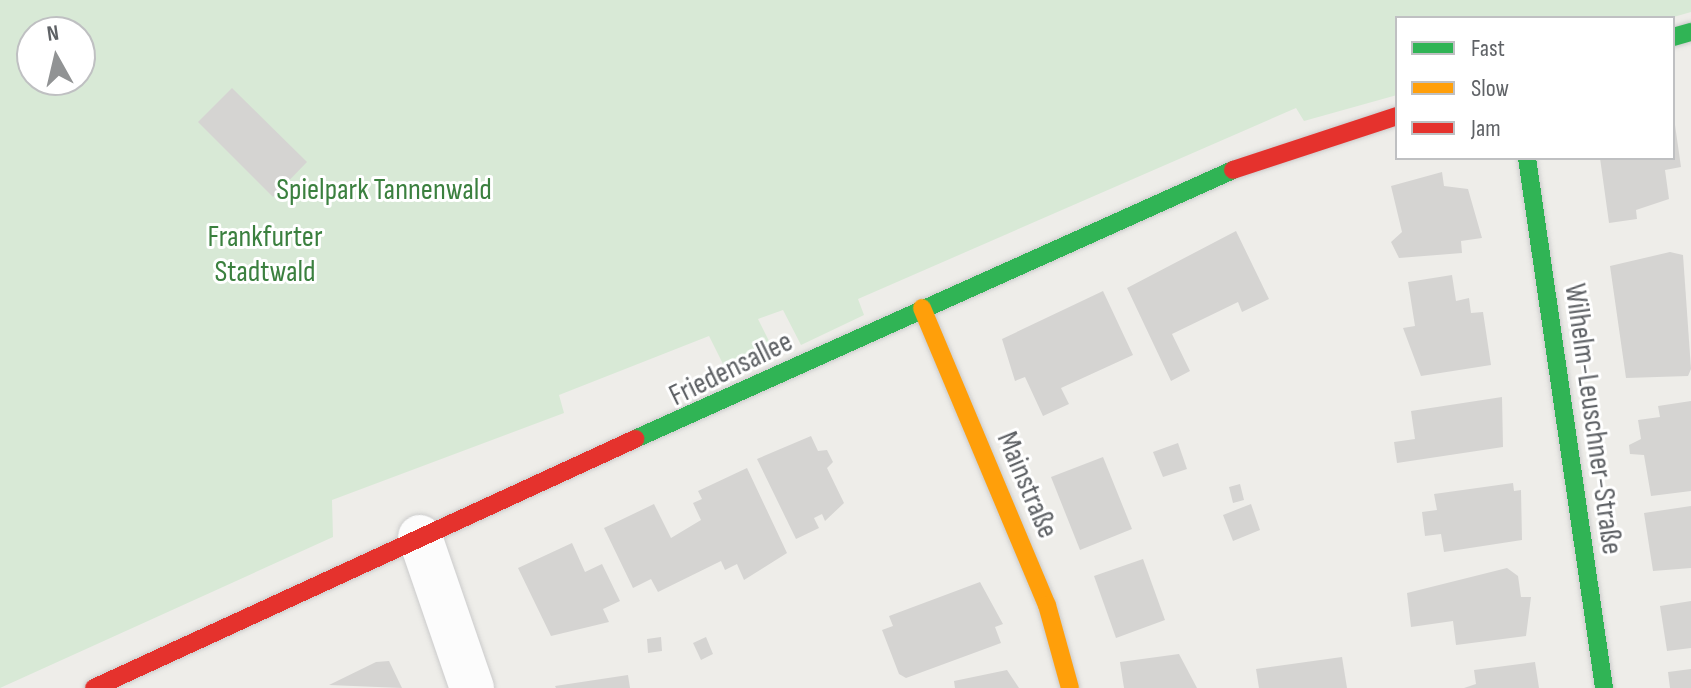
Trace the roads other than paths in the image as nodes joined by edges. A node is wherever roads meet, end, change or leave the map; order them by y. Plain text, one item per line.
1 (1395, 117) edge
2 (1527, 160) edge
3 (922, 308) junction
4 (420, 537) junction
5 (94, 688) edge
6 (472, 688) edge
7 (1070, 688) edge
8 (1604, 688) edge

1 - 3 street, Friedensallee
2 - 8 street, Wilhelm-Leuschner-Straße
3 - 4 street, Friedensallee
3 - 7 street, Mainstraße
4 - 5 street, Friedensallee
4 - 6 street

